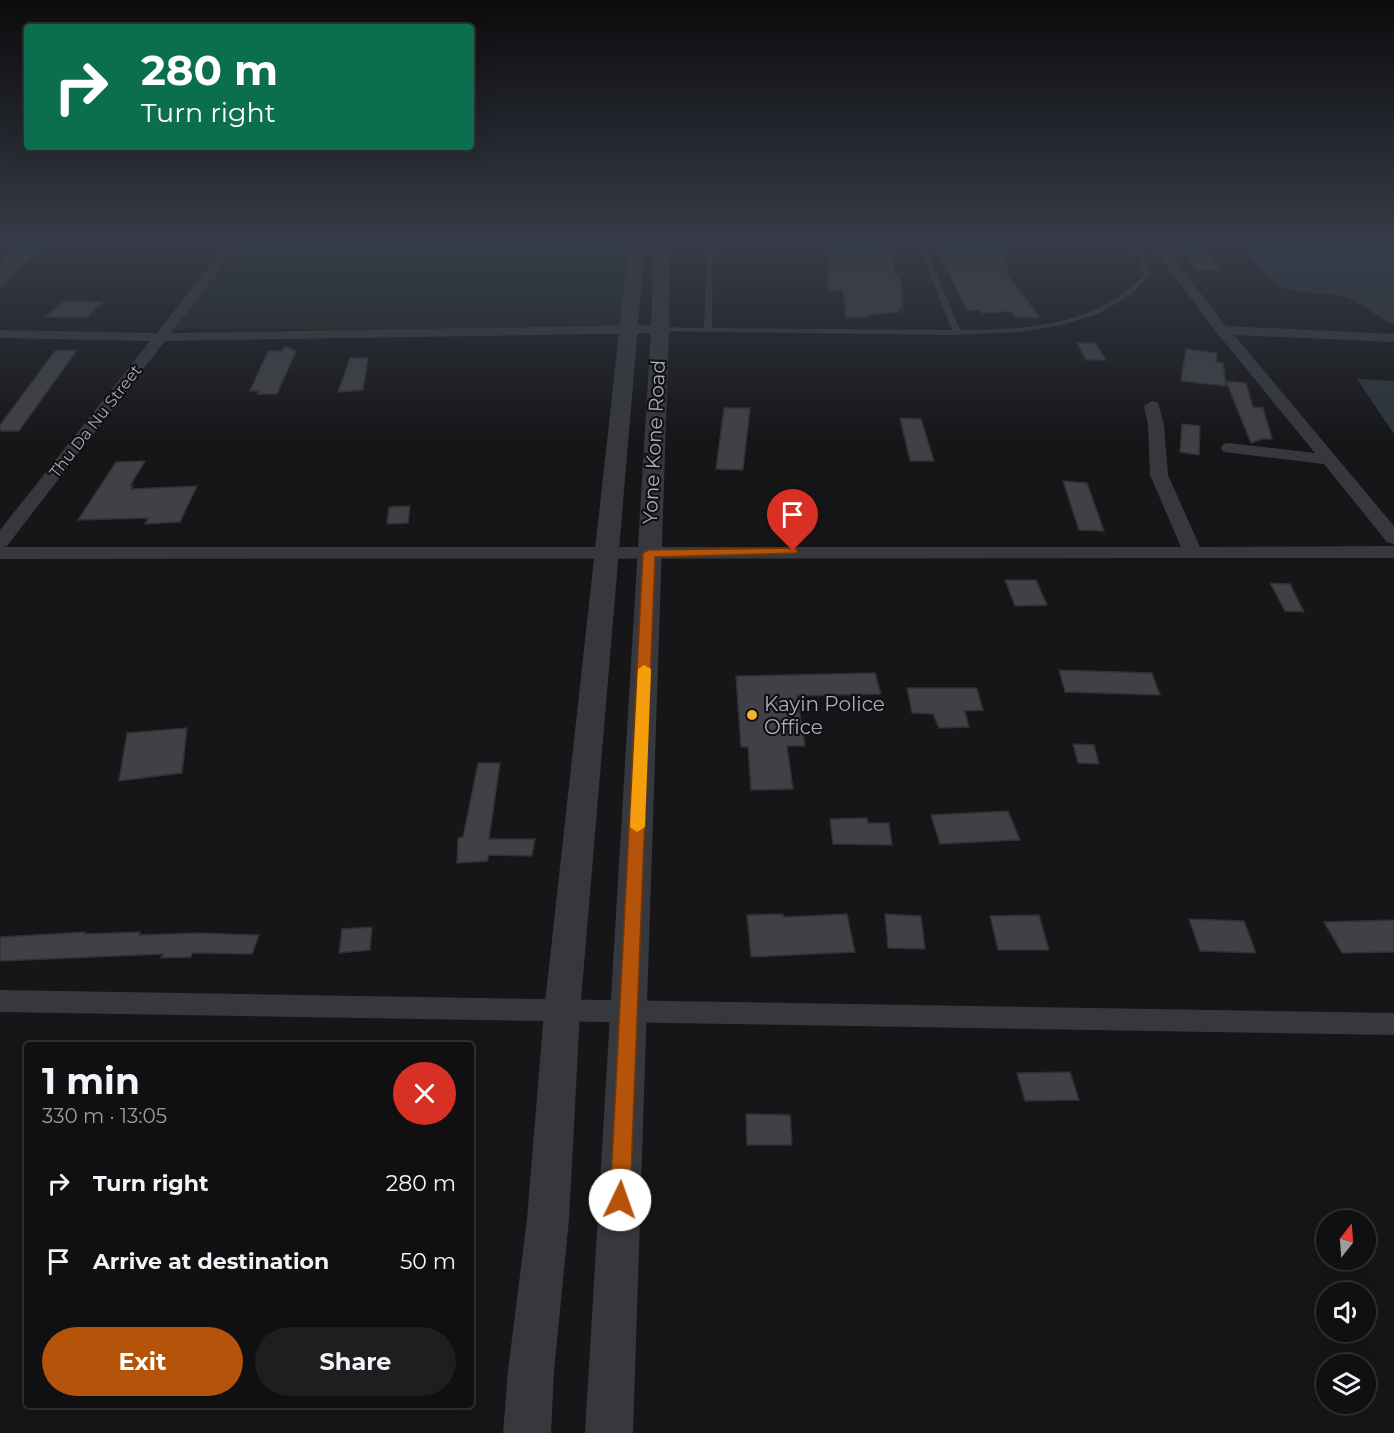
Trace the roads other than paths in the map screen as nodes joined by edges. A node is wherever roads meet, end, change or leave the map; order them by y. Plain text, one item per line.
1 (183, 309) edge
2 (645, 309) edge
3 (708, 309) edge
4 (947, 309) edge
5 (1099, 309) edge
6 (1206, 309) edge
7 (645, 329) junction
8 (708, 330) junction
9 (1222, 330) junction
10 (957, 332) junction
11 (0, 334) edge
12 (161, 337) junction
13 (1394, 338) edge
14 (1152, 406) dead end
15 (1229, 448) dead end
16 (619, 449) junction
17 (654, 449) junction
18 (1330, 460) junction
19 (1394, 538) edge
20 (0, 543) edge
21 (1394, 552) edge
22 (609, 553) junction
23 (649, 553) junction
24 (1193, 553) junction
25 (0, 554) edge
26 (0, 1001) edge
27 (562, 1012) junction
28 (629, 1013) junction
29 (1394, 1024) edge
30 (527, 1433) edge
31 (609, 1433) edge

1 - 12 street, Thu Da Nu Street
2 - 7 street, Yone Kone Road
3 - 8 lane
4 - 10 lane
5 - 10 lane
6 - 9 street
7 - 8 lane
7 - 12 street
7 - 16 street
7 - 17 street, Yone Kone Road
8 - 10 lane
9 - 13 street
9 - 18 street
11 - 12 street
12 - 20 street, Thu Da Nu Street
14 - 24 street
15 - 18 street
16 - 17 street
16 - 22 street
17 - 23 street, Yone Kone Road
18 - 19 street
21 - 24 street
22 - 23 street
22 - 25 street
22 - 27 street
23 - 24 street
23 - 28 street, Yone Kone Road
26 - 27 street
27 - 28 street
27 - 30 street
28 - 29 street
28 - 31 street, Yone Kone Road

